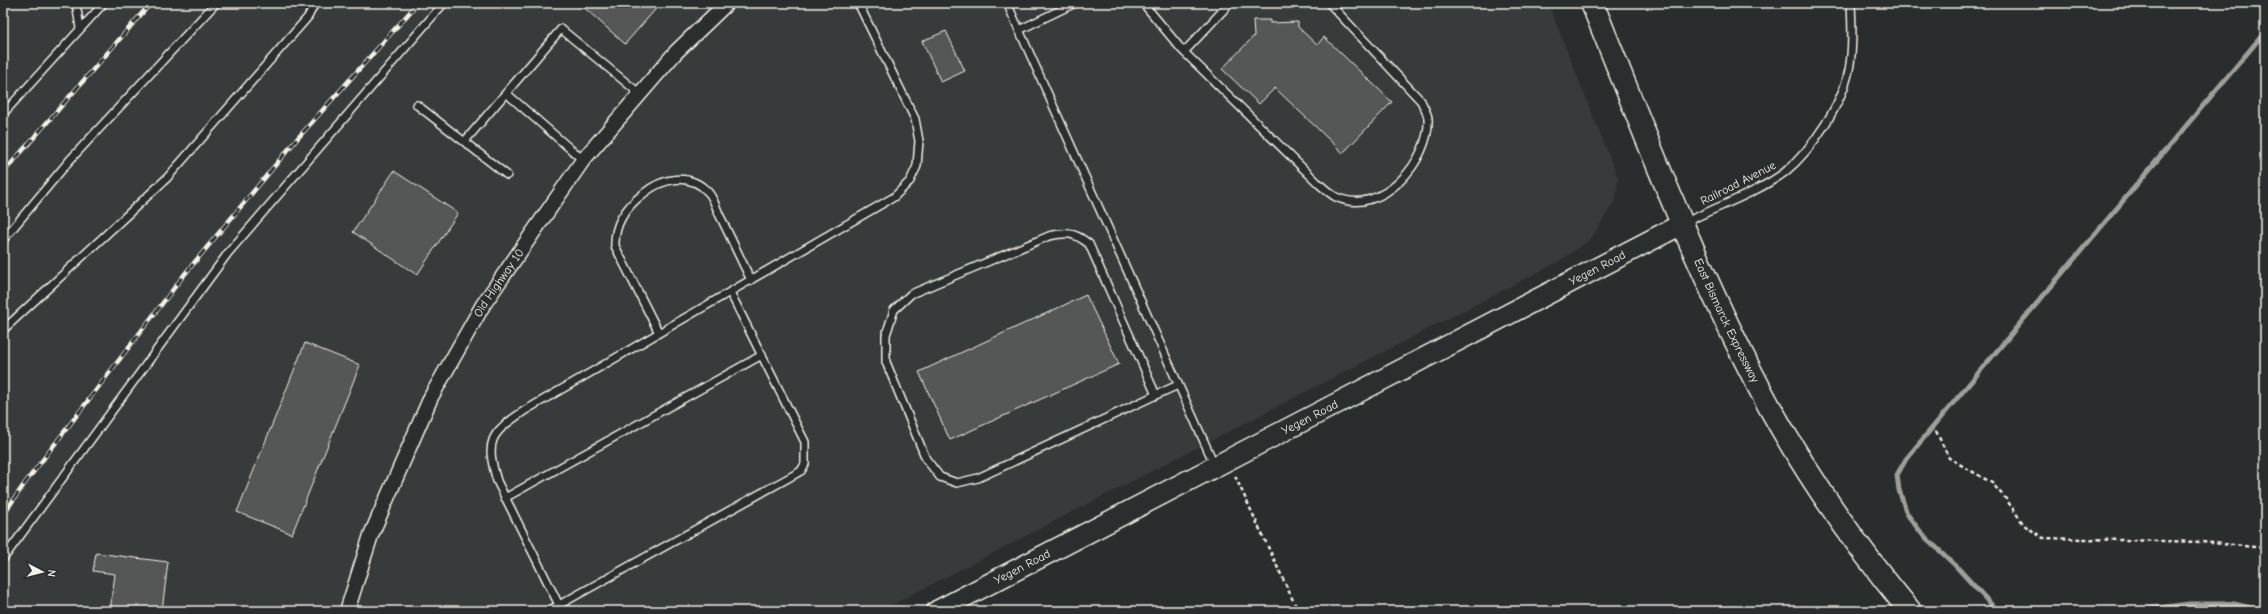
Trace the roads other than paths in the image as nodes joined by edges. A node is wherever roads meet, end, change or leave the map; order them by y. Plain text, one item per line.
1 (76, 3) edge
2 (104, 3) edge
3 (216, 3) edge
4 (315, 3) edge
5 (444, 3) edge
6 (727, 3) edge
7 (858, 3) edge
8 (1007, 3) edge
9 (1075, 3) edge
10 (1143, 3) edge
11 (1230, 3) edge
12 (1329, 3) edge
13 (1592, 3) edge
14 (1851, 3) edge
15 (80, 28) junction
16 (1019, 30) junction
17 (1184, 52) junction
18 (506, 93) junction
19 (640, 94) junction
20 (417, 105) dead end
21 (3, 114) edge
22 (465, 141) junction
23 (583, 160) junction
24 (507, 175) dead end
25 (1682, 224) junction
26 (3, 240) edge
27 (751, 280) junction
28 (730, 292) junction
29 (3, 330) edge
30 (659, 333) junction
31 (762, 356) junction
32 (1178, 385) junction
33 (1156, 395) junction
34 (1221, 463) junction
35 (505, 498) junction
36 (3, 559) edge
37 (559, 605) junction
38 (347, 611) edge
39 (548, 611) edge
40 (937, 611) edge
41 (1910, 611) edge

1 - 15 lane
2 - 15 lane
3 - 26 lane
4 - 29 lane
5 - 36 lane
6 - 19 street, Old Highway 10
7 - 27 lane
8 - 16 lane
9 - 16 lane
10 - 17 lane
11 - 17 lane
12 - 17 lane
13 - 25 main road, East Bismarck Expressway
14 - 25 lane, Railroad Avenue
15 - 21 lane
16 - 32 lane
18 - 19 lane
18 - 22 lane
18 - 23 lane
19 - 23 street, Old Highway 10
20 - 22 lane
22 - 24 lane
23 - 38 street, Old Highway 10
25 - 34 street, Yegen Road
25 - 41 main road, East Bismarck Expressway
27 - 28 lane
27 - 30 lane
28 - 30 lane
28 - 31 lane
30 - 35 lane
31 - 35 lane
31 - 37 lane
32 - 33 lane
32 - 34 lane
33 - 33 lane
34 - 40 street, Yegen Road
35 - 37 lane
37 - 39 lane

